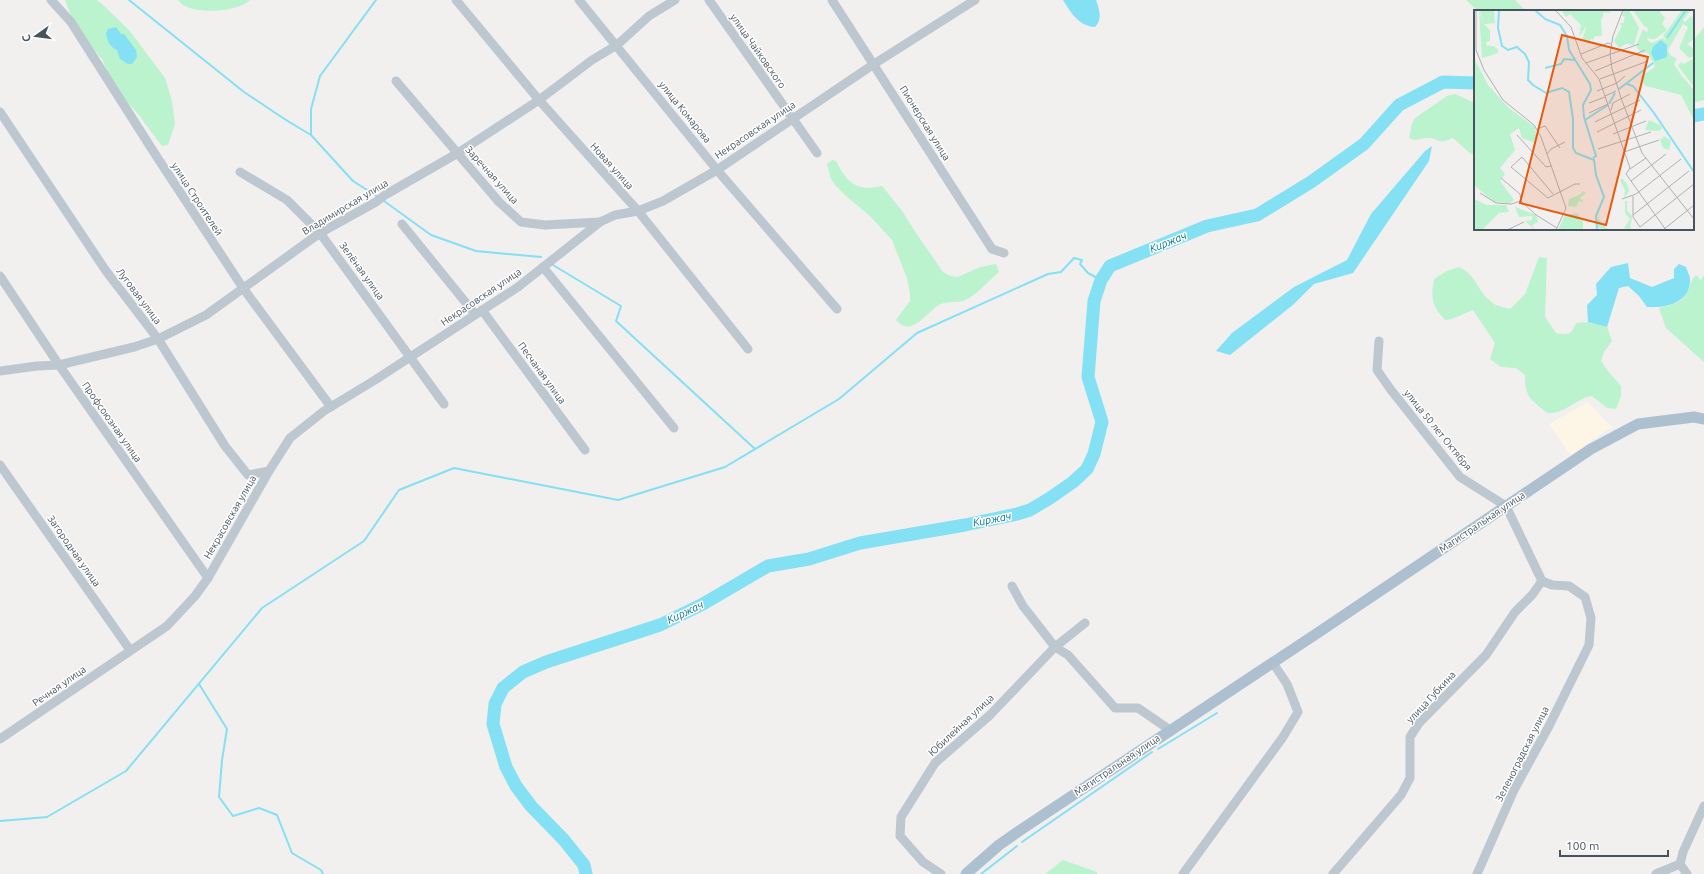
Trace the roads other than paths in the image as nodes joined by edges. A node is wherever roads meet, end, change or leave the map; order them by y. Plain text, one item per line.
1 (50, 0) edge
2 (456, 0) edge
3 (579, 0) edge
4 (675, 0) edge
5 (709, 0) edge
6 (832, 0) edge
7 (969, 1) edge
8 (616, 45) junction
9 (874, 64) junction
10 (396, 81) dead end
11 (539, 100) junction
12 (0, 112) edge
13 (792, 118) junction
14 (458, 153) junction
15 (817, 153) dead end
16 (717, 170) junction
17 (240, 172) dead end
18 (638, 212) junction
19 (600, 222) junction
20 (402, 224) dead end
21 (320, 233) junction
22 (1004, 253) dead end
23 (543, 267) junction
24 (0, 276) edge
25 (243, 288) junction
26 (837, 309) dead end
27 (479, 312) junction
28 (158, 339) junction
29 (1379, 341) dead end
30 (748, 349) dead end
31 (410, 357) junction
32 (59, 365) junction
33 (0, 371) edge
34 (444, 404) dead end
35 (331, 406) junction
36 (1704, 419) edge
37 (674, 428) dead end
38 (585, 450) dead end
39 (0, 465) edge
40 (269, 471) junction
41 (1506, 506) junction
42 (208, 578) junction
43 (1542, 581) junction
44 (1012, 586) dead end
45 (1085, 624) dead end
46 (1054, 647) junction
47 (130, 650) junction
48 (1274, 663) junction
49 (1170, 730) junction
50 (0, 739) edge
51 (1704, 806) edge
52 (1680, 864) junction
53 (941, 874) edge
54 (966, 874) edge
55 (1183, 874) edge
56 (1333, 874) edge
57 (1477, 874) edge
58 (1656, 874) edge
59 (1687, 874) edge

1 - 25 street, улица Строителей
2 - 11 street, Новая улица
3 - 8 street, улица Комарова
4 - 8 street, Владимирская улица
5 - 13 street, улица Чайковского
6 - 9 street, Пионерская улица
7 - 9 street, Некрасовская улица
8 - 11 street, Владимирская улица
8 - 16 street, улица Комарова
9 - 13 street, Некрасовская улица
9 - 22 street, Пионерская улица
10 - 14 street, Заречная улица
11 - 14 street, Владимирская улица
11 - 18 street, Новая улица
12 - 28 street, Луговая улица
13 - 15 street, улица Чайковского
13 - 16 street, Некрасовская улица
14 - 19 street, Заречная улица
14 - 21 street, Владимирская улица
16 - 18 street, Некрасовская улица
16 - 26 street, улица Комарова
17 - 21 street, Зелёная улица
18 - 19 street, Некрасовская улица
18 - 30 street, Новая улица
19 - 23 street, Некрасовская улица
20 - 27 street, Песчаная улица
21 - 25 street, Владимирская улица
21 - 31 street, Зелёная улица
23 - 27 street, Некрасовская улица
23 - 37 street
24 - 32 street, Профсоюзная улица
25 - 28 street, Владимирская улица
25 - 35 street, улица Строителей
27 - 31 street, Некрасовская улица
27 - 38 street, Песчаная улица
28 - 32 street, Владимирская улица
28 - 40 street, Луговая улица
29 - 41 street, улица 50 лет Октября
31 - 34 street, Зелёная улица
31 - 35 street, Некрасовская улица
32 - 33 street, Владимирская улица
32 - 42 street, Профсоюзная улица
35 - 40 street, Некрасовская улица
36 - 41 main road, Магистральная улица
39 - 47 street, Загородная улица
40 - 42 street, Некрасовская улица
41 - 43 street
41 - 48 main road, Магистральная улица
42 - 47 street, Некрасовская улица
43 - 56 street, улица Губкина
43 - 57 street, Зеленоградская улица
44 - 46 street
45 - 46 street, Юбилейная улица
46 - 49 street
46 - 53 street, Юбилейная улица
47 - 50 street, Речная улица
48 - 49 main road, Магистральная улица
48 - 55 street
49 - 54 main road, Магистральная улица
51 - 52 street
52 - 58 street
52 - 59 street

